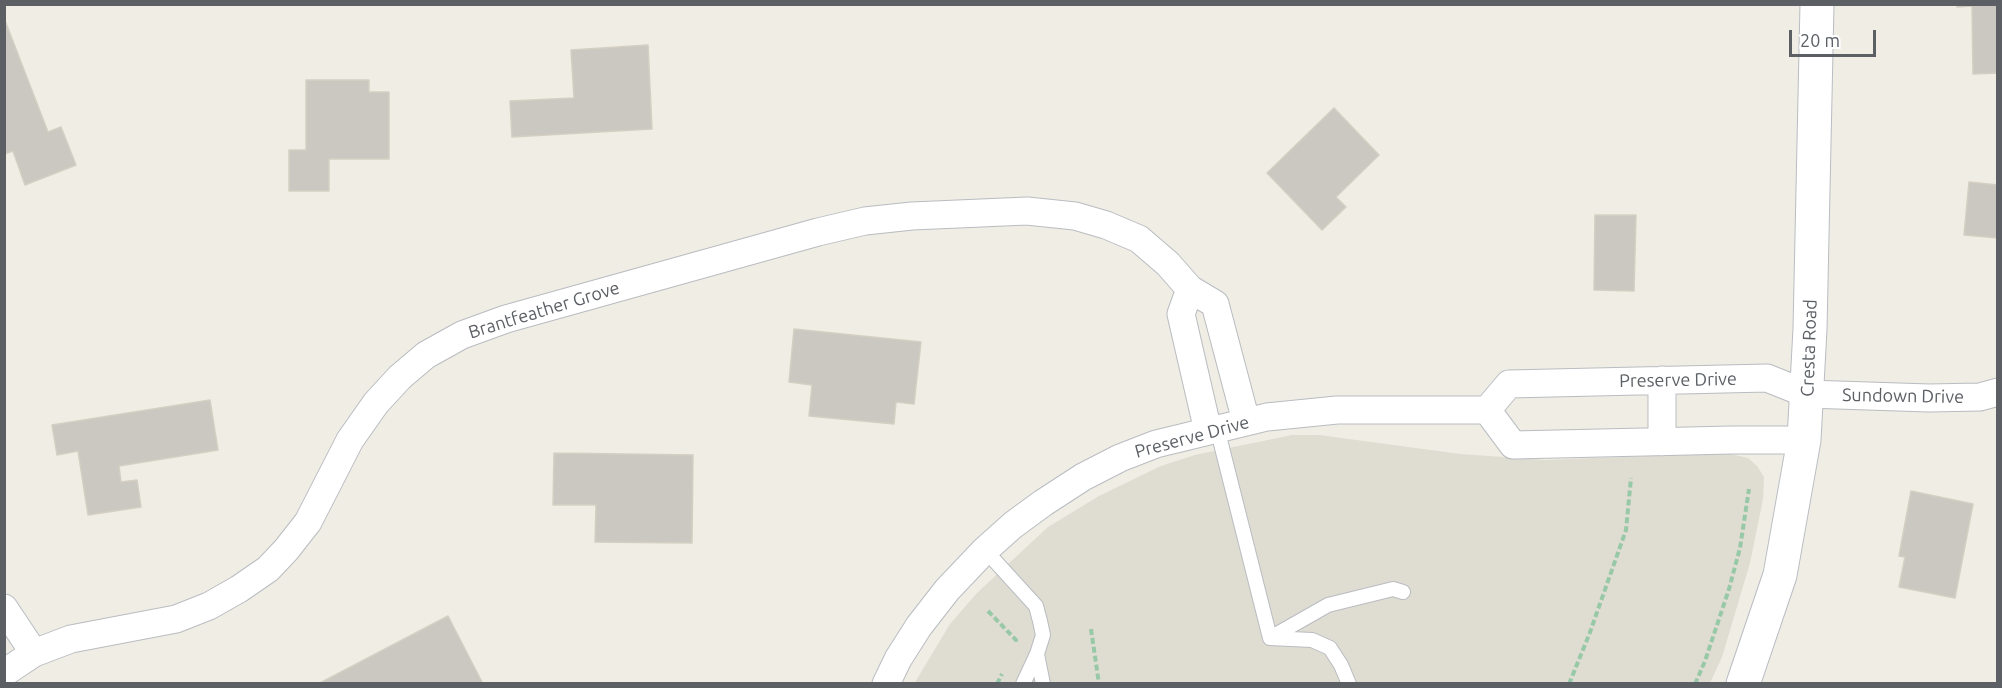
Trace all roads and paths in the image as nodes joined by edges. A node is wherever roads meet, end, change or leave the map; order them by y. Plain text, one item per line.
1 (1817, 4) edge
2 (1190, 289) junction
3 (1662, 380) junction
4 (1998, 392) edge
5 (1808, 394) junction
6 (1487, 410) junction
7 (1246, 422) junction
8 (1213, 429) junction
9 (1804, 440) junction
10 (1662, 442) junction
11 (1631, 478) dead end
12 (1749, 489) dead end
13 (985, 550) junction
14 (1403, 592) dead end
15 (4, 608) edge
16 (988, 611) dead end
17 (1091, 629) dead end
18 (1270, 638) junction
19 (1015, 646) dead end
20 (34, 653) junction
21 (1038, 654) junction
22 (1005, 668) dead end
23 (4, 673) edge
24 (886, 684) edge
25 (996, 684) edge
26 (1023, 684) edge
27 (1043, 684) edge
28 (1099, 684) edge
29 (1349, 684) edge
30 (1569, 684) edge
31 (1695, 684) edge
32 (1743, 684) edge

1 - 5 main road, Cresta Road
2 - 7 street, Brantfeather Grove
2 - 8 street
2 - 20 street, Brantfeather Grove
3 - 5 street, Preserve Drive
3 - 6 street, Preserve Drive
3 - 10 street
4 - 5 street, Sundown Drive
5 - 9 main road, Cresta Road
6 - 7 street, Preserve Drive
6 - 10 street
7 - 8 street, Preserve Drive
8 - 13 street, Preserve Drive
8 - 18 lane
9 - 10 street
9 - 32 main road, Cresta Road
11 - 30 path
12 - 31 path
13 - 21 lane
13 - 24 street, Preserve Drive
14 - 18 lane
15 - 20 street
16 - 19 path
17 - 28 path
18 - 29 lane
20 - 23 street, Brantfeather Grove
21 - 26 lane
21 - 27 lane
22 - 25 path

